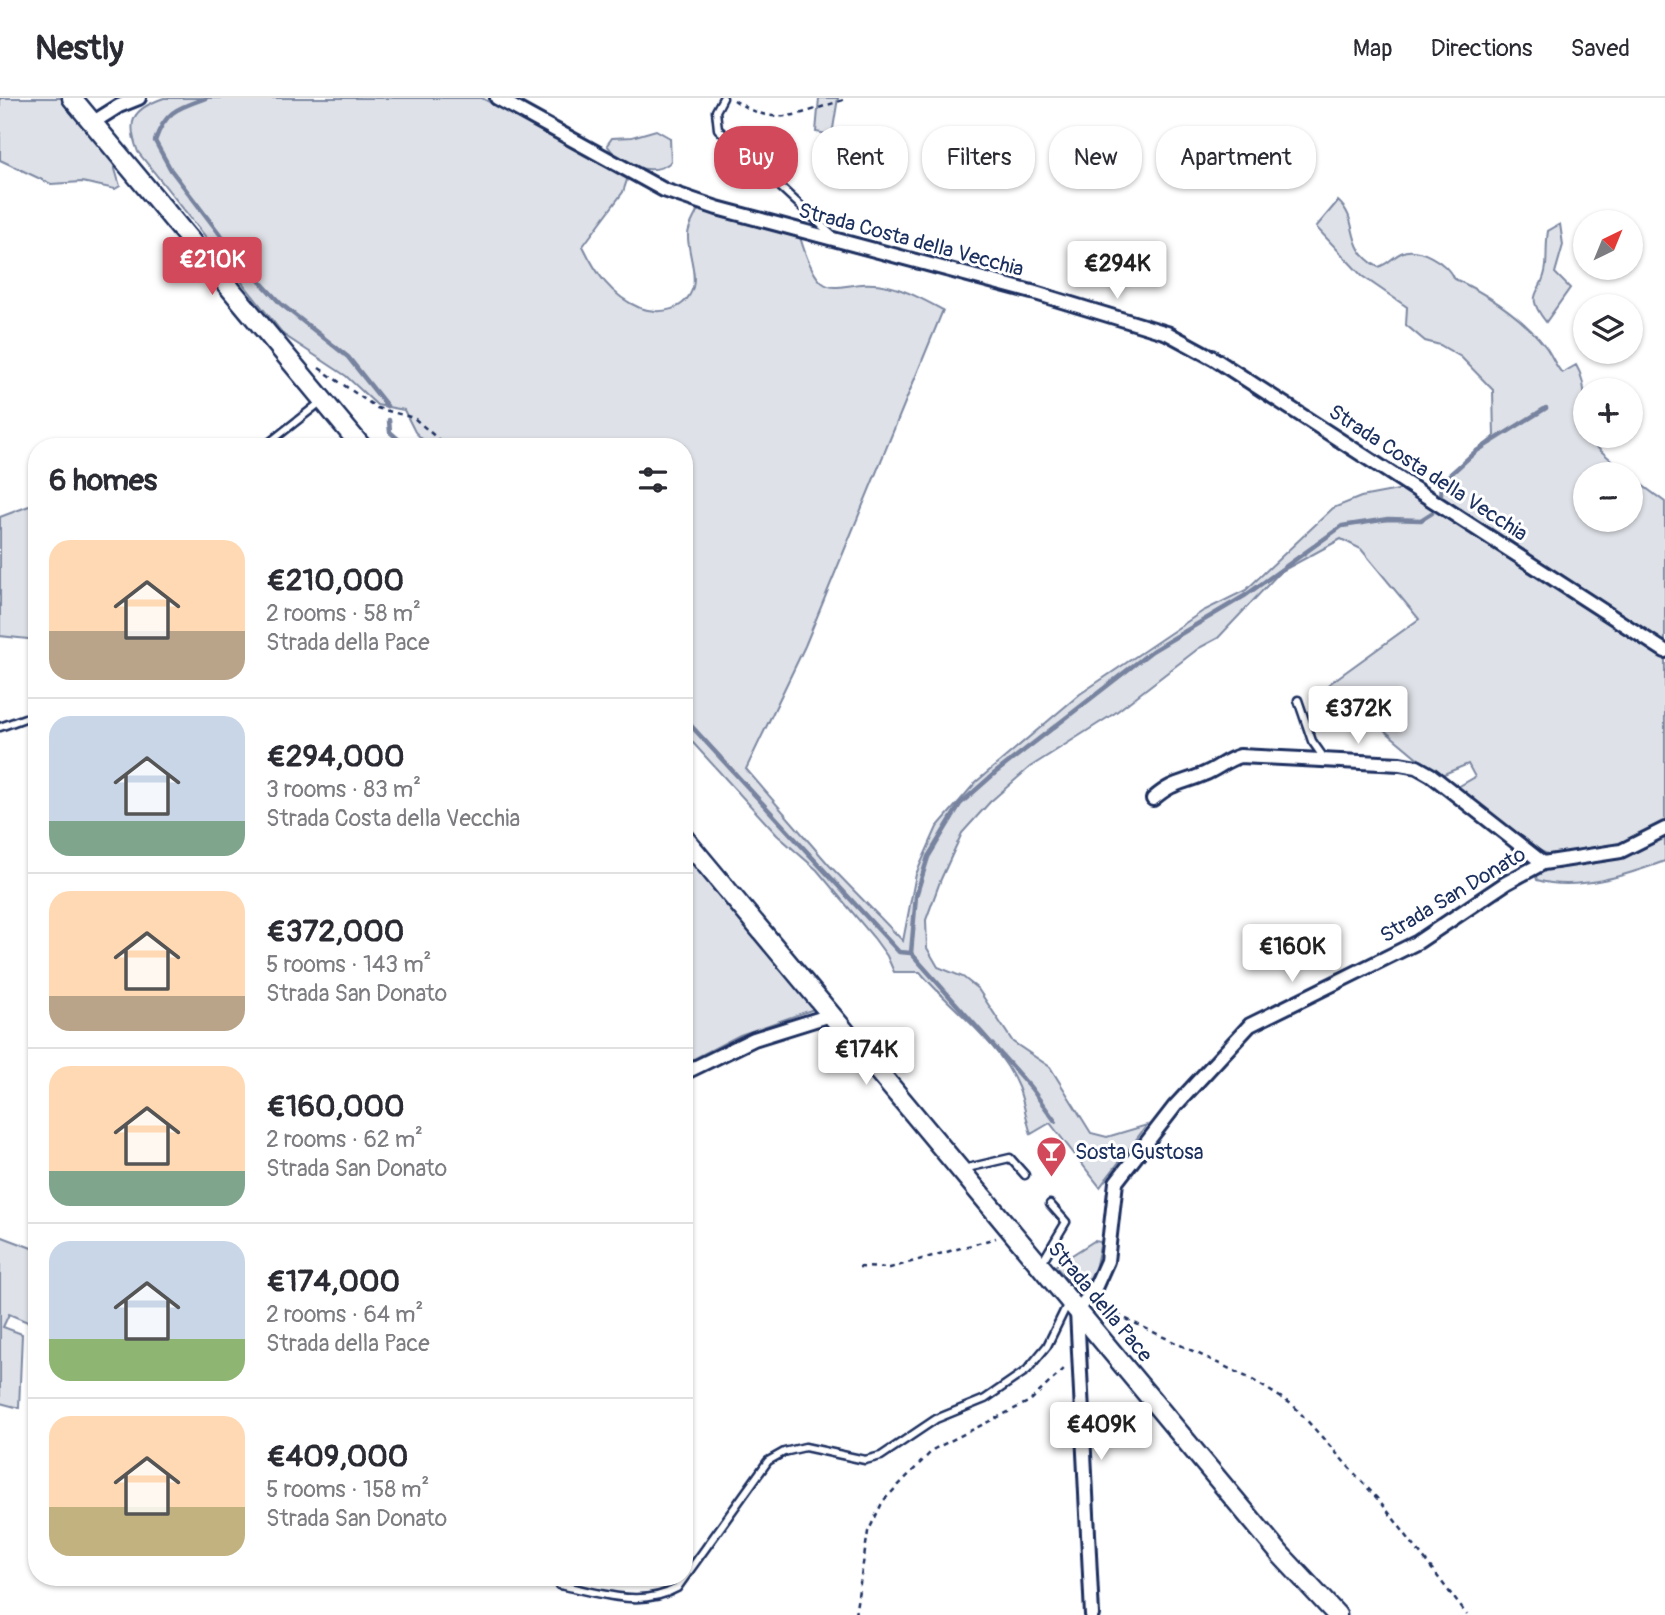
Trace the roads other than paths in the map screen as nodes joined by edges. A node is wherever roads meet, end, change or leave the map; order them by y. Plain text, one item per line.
1 (72, 98) edge
2 (139, 98) edge
3 (497, 98) edge
4 (723, 98) edge
5 (92, 123) junction
6 (837, 240) junction
7 (323, 400) junction
8 (275, 438) edge
9 (354, 438) edge
10 (1665, 651) edge
11 (1298, 700) dead end
12 (28, 718) edge
13 (0, 727) edge
14 (1325, 761) junction
15 (1153, 799) dead end
16 (1665, 829) edge
17 (693, 849) edge
18 (1543, 863) junction
19 (831, 1015) junction
20 (693, 1069) edge
21 (960, 1170) junction
22 (1025, 1175) dead end
23 (1050, 1204) dead end
24 (1040, 1266) junction
25 (1078, 1303) junction
26 (693, 1566) edge
27 (569, 1586) edge
28 (678, 1586) edge
29 (1092, 1615) edge
30 (1337, 1615) edge

1 - 5 street
2 - 5 street
3 - 6 street, Strada Costa della Vecchia
4 - 6 lane
5 - 7 street
6 - 10 street, Strada Costa della Vecchia
7 - 8 lane
7 - 9 street
11 - 14 lane
12 - 13 lane
14 - 15 street, Strada San Donato
14 - 18 street, Strada San Donato
16 - 18 street, Strada San Donato
17 - 19 street, Strada della Pace
18 - 25 street, Strada San Donato
19 - 20 street
19 - 21 street, Strada della Pace
21 - 22 lane
21 - 24 street, Strada della Pace
23 - 24 lane
24 - 25 street, Strada della Pace
25 - 26 lane
25 - 29 street
25 - 30 street, Strada della Pace
27 - 28 lane

